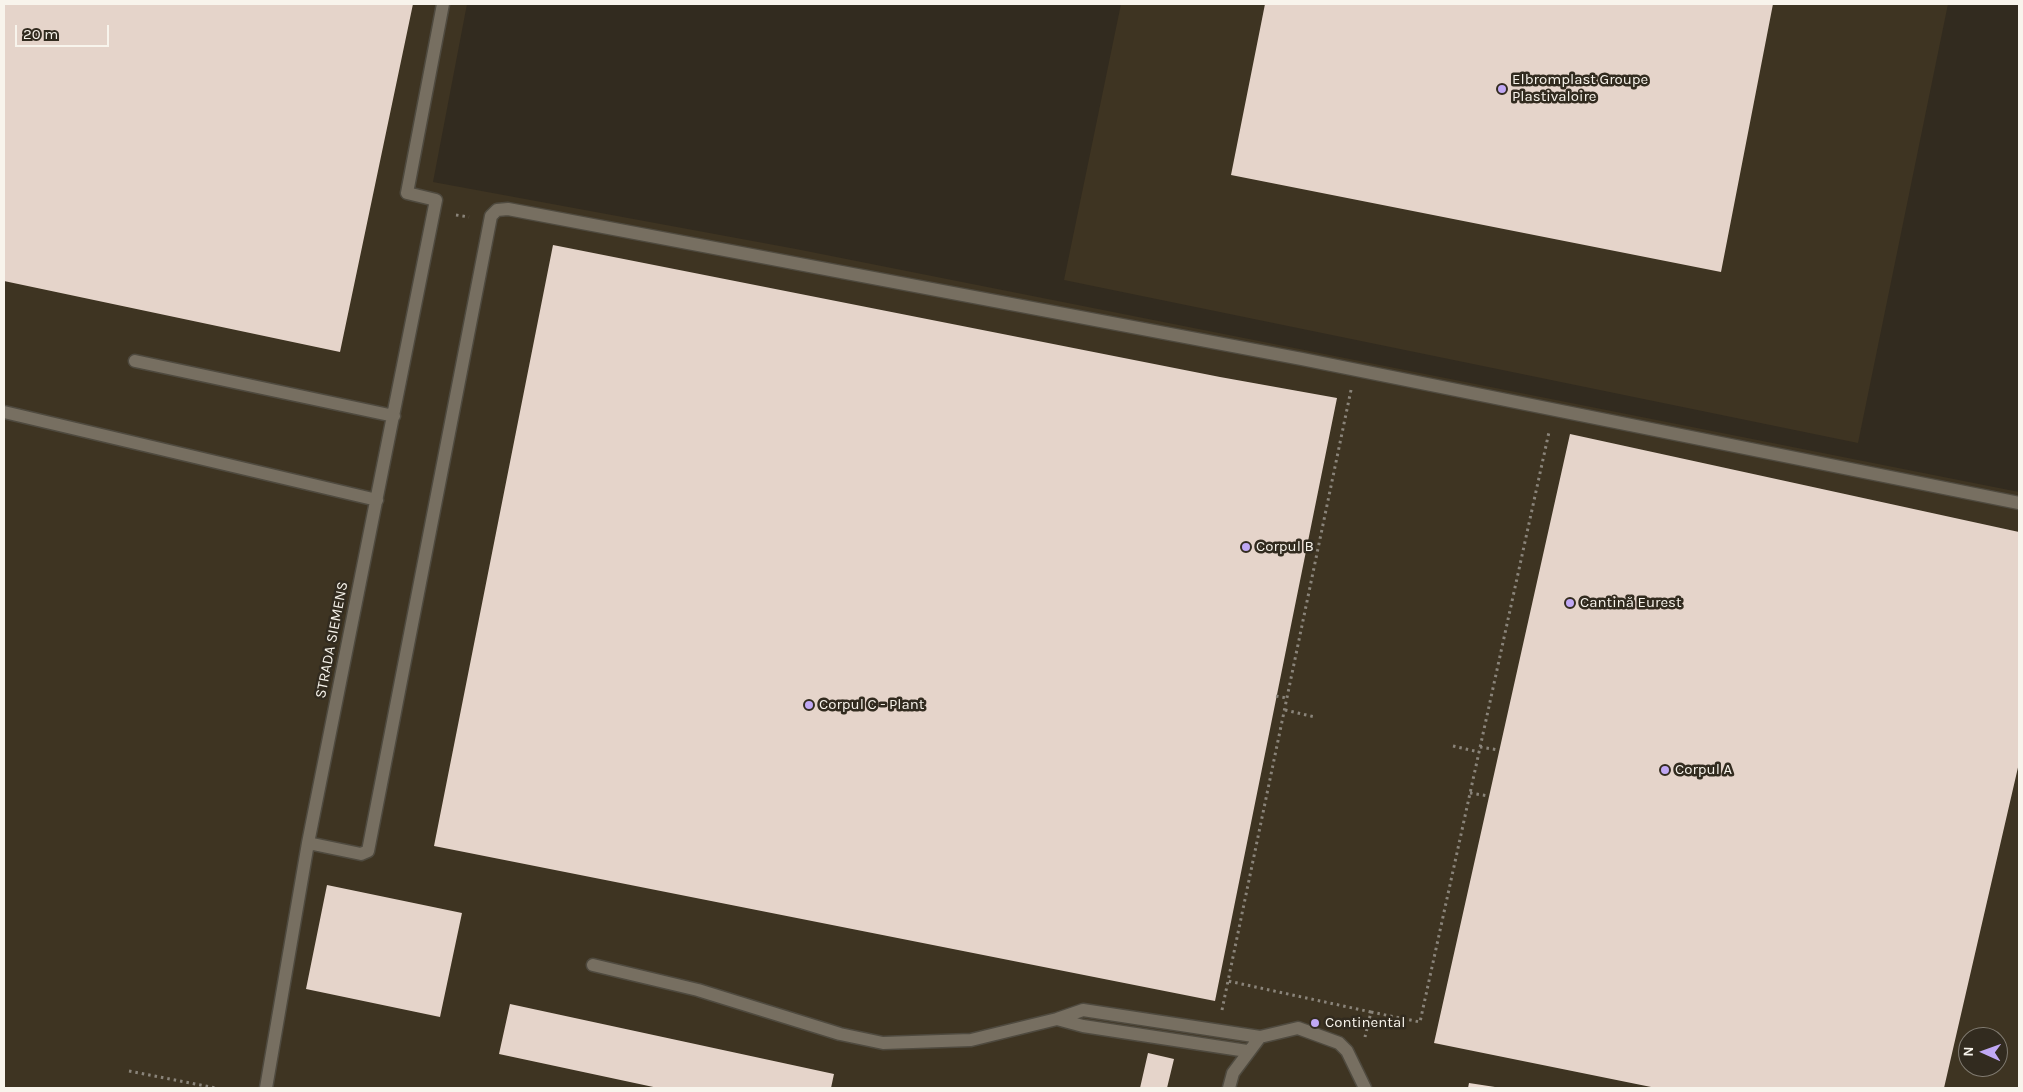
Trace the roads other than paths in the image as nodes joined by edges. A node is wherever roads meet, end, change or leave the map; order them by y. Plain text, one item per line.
1 (443, 4) edge
2 (136, 361) dead end
3 (4, 412) edge
4 (394, 416) junction
5 (377, 500) junction
6 (2019, 503) edge
7 (308, 843) junction
8 (593, 965) dead end
9 (1057, 1019) junction
10 (1260, 1036) junction
11 (1247, 1051) junction
12 (266, 1088) edge
13 (1229, 1088) edge
14 (1365, 1088) edge

1 - 4 lane, STRADA SIEMENS
2 - 4 lane
3 - 5 lane
4 - 5 lane, STRADA SIEMENS
5 - 7 lane, STRADA SIEMENS
6 - 7 lane
7 - 12 lane, STRADA SIEMENS
8 - 9 lane
9 - 10 lane
9 - 11 lane
10 - 11 lane
10 - 14 lane
11 - 13 lane

